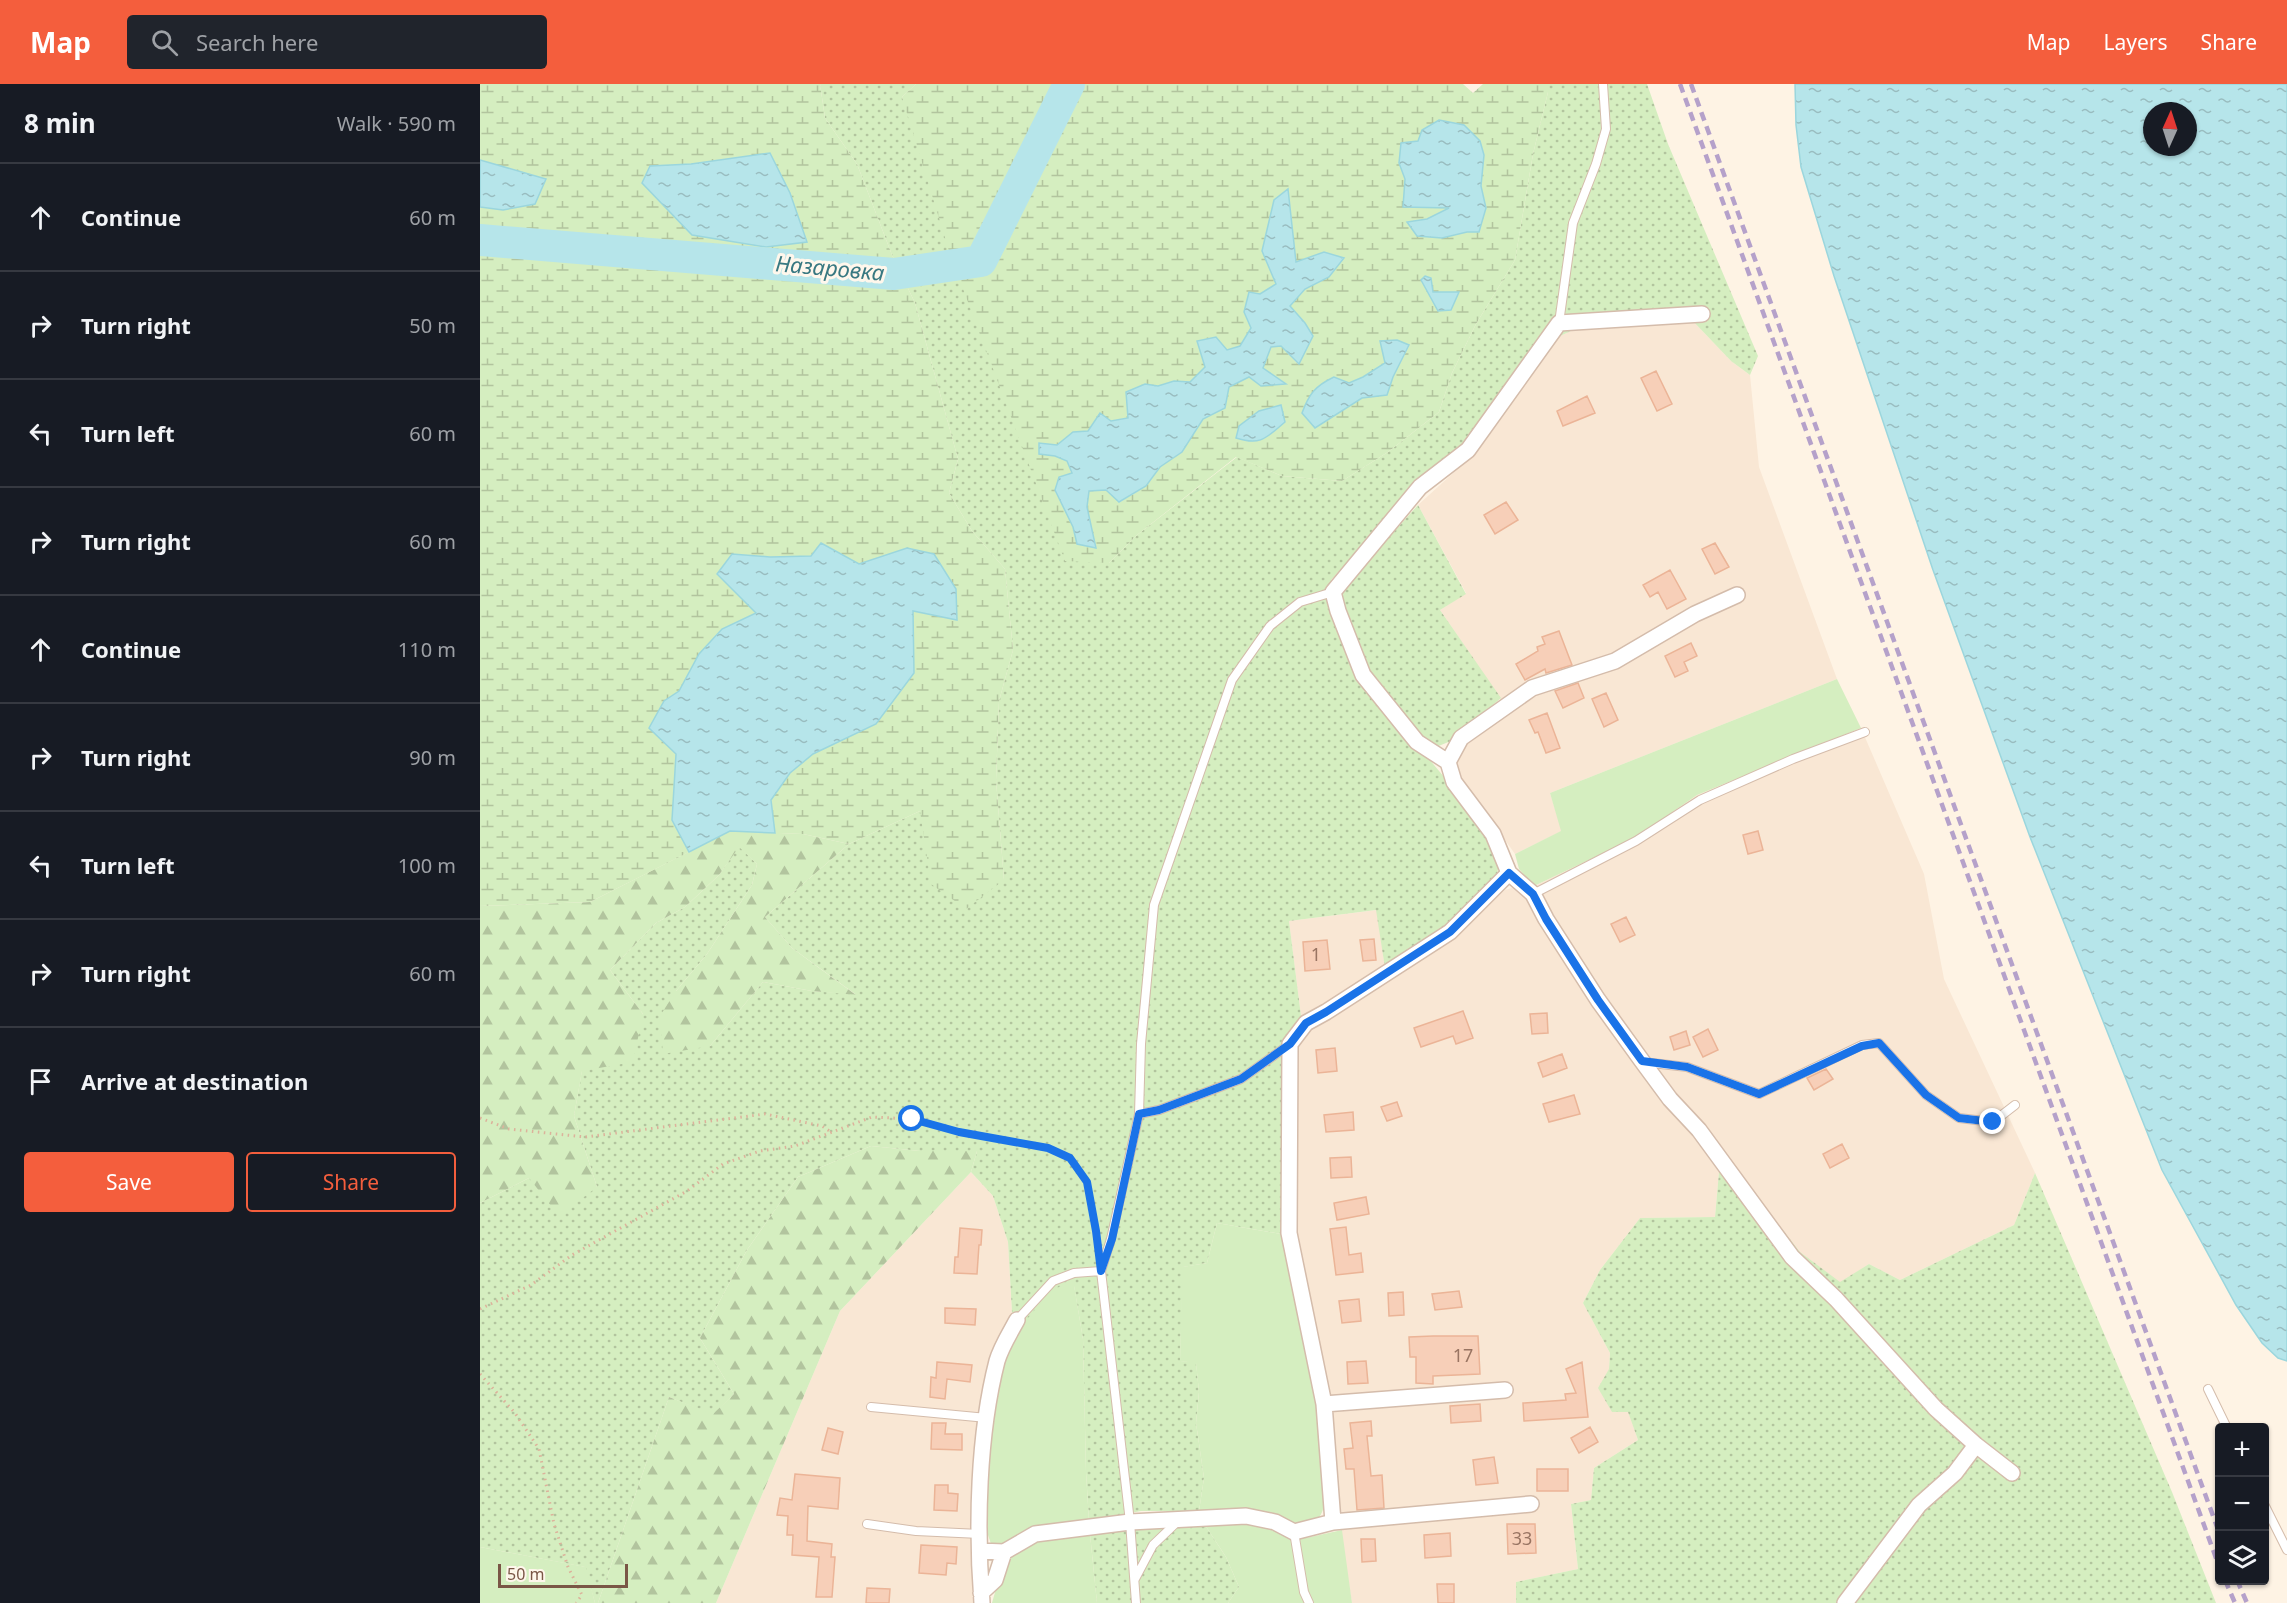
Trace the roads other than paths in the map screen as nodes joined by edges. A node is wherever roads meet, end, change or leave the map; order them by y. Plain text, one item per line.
1 (1603, 84) edge
2 (1702, 314) dead end
3 (1559, 323) junction
4 (1333, 592) junction
5 (1737, 595) dead end
6 (1865, 732) dead end
7 (1448, 762) junction
8 (1509, 873) junction
9 (1533, 894) junction
10 (1290, 1044) junction
11 (1642, 1061) junction
12 (2015, 1105) dead end
13 (1139, 1114) junction
14 (1101, 1271) junction
15 (1017, 1320) joint
16 (2208, 1389) dead end
17 (1505, 1390) dead end
18 (1324, 1404) junction
19 (871, 1407) dead end
20 (987, 1418) junction
21 (2224, 1423) edge
22 (1976, 1445) junction
23 (2012, 1473) dead end
24 (1531, 1504) dead end
25 (2269, 1512) edge
26 (1180, 1520) junction
27 (1130, 1522) junction
28 (1333, 1522) junction
29 (867, 1524) dead end
30 (1294, 1532) junction
31 (980, 1534) junction
32 (2287, 1550) edge
33 (980, 1551) junction
34 (1004, 1552) junction
35 (1134, 1580) junction
36 (981, 1598) edge
37 (1136, 1603) edge
38 (1309, 1603) edge
39 (1845, 1603) edge

1 - 3 lane
2 - 3 street
3 - 4 street
4 - 7 street
4 - 13 lane
5 - 7 street
6 - 9 lane
7 - 8 street
8 - 9 street
8 - 10 street
9 - 11 street
10 - 13 lane
10 - 18 street
11 - 12 lane
11 - 22 street
13 - 14 lane
14 - 15 lane
14 - 27 lane
15 - 20 street
16 - 21 lane
17 - 18 street
18 - 28 street
19 - 20 lane
20 - 31 street
22 - 23 street
22 - 39 street
24 - 28 street
25 - 32 lane
26 - 27 street
26 - 30 street
26 - 35 lane
27 - 34 street
27 - 35 lane
28 - 30 street
29 - 31 lane
30 - 38 lane
31 - 33 street
33 - 34 street
33 - 36 street
34 - 36 street
35 - 37 lane

